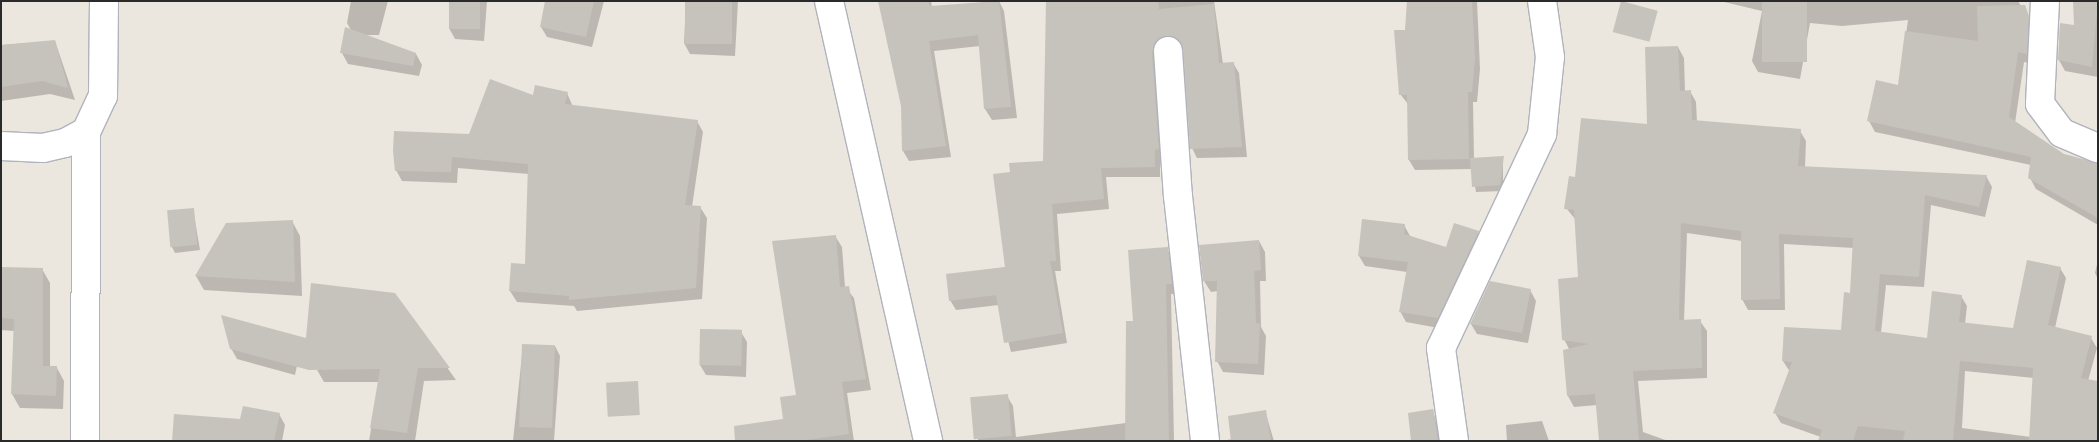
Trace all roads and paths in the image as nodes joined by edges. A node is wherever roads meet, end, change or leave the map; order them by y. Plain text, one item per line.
1 (104, 1) edge
2 (829, 1) edge
3 (1542, 1) edge
4 (2045, 1) edge
5 (1168, 51) dead end
6 (86, 132) junction
7 (1, 146) edge
8 (2098, 148) edge
9 (85, 441) edge
10 (928, 441) edge
11 (1205, 441) edge
12 (1454, 441) edge

1 - 6 street
2 - 10 street
3 - 12 street
4 - 8 street
5 - 11 street
6 - 7 street
6 - 9 street

